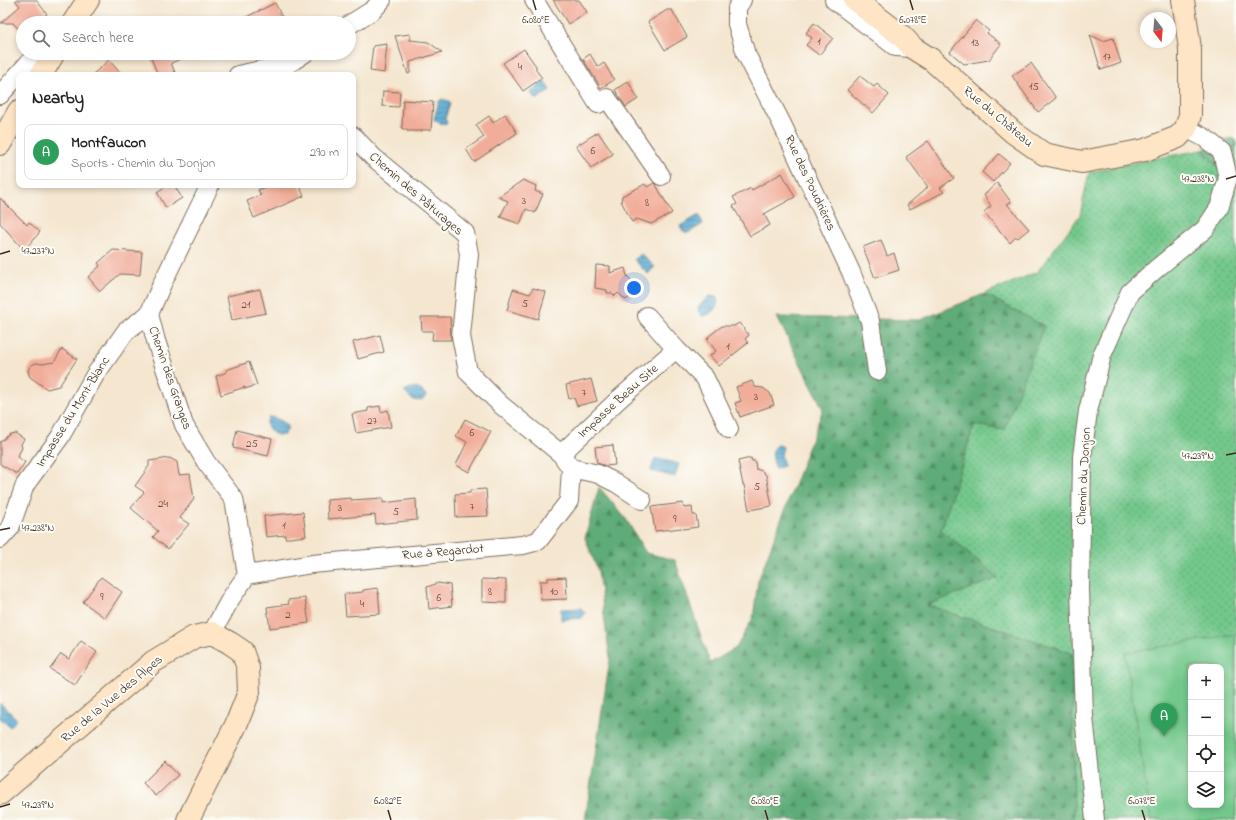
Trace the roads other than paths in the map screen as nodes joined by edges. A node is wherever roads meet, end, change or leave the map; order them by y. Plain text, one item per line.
1 (88, 0) edge
2 (382, 0) edge
3 (534, 0) edge
4 (742, 0) edge
5 (834, 0) edge
6 (855, 0) edge
7 (1183, 0) edge
8 (78, 16) edge
9 (356, 21) edge
10 (913, 48) junction
11 (31, 60) edge
12 (50, 60) edge
13 (299, 60) edge
14 (289, 71) edge
15 (21, 72) edge
16 (43, 72) edge
17 (276, 72) edge
18 (16, 77) edge
19 (0, 95) edge
20 (16, 119) edge
21 (1186, 128) junction
22 (9, 138) edge
23 (356, 139) edge
24 (661, 176) dead end
25 (208, 188) edge
26 (149, 314) junction
27 (646, 316) dead end
28 (676, 349) junction
29 (877, 370) dead end
30 (729, 429) dead end
31 (561, 454) junction
32 (571, 468) junction
33 (642, 500) dead end
34 (0, 539) edge
35 (247, 575) junction
36 (212, 633) junction
37 (0, 794) edge
38 (188, 820) edge
39 (1094, 820) edge

1 - 8 street
2 - 9 street
3 - 24 street
4 - 29 street, Rue des Poudrières
5 - 10 street
6 - 10 street, Rue du Château
7 - 21 street
10 - 21 street, Rue du Château
11 - 15 street
12 - 16 street
13 - 14 street
14 - 17 street
18 - 19 street
20 - 22 street
21 - 39 street, Chemin du Donjon
23 - 31 street, Chemin des Pâturages
25 - 26 street, Chemin des Granges
26 - 34 street, Impasse du Mont-Blanc
26 - 35 street, Chemin des Granges
27 - 28 street
28 - 30 street
28 - 31 street, Impasse Beau Site
31 - 32 street
32 - 33 street
32 - 35 street, Rue à Regardot
35 - 36 street
36 - 37 street, Rue de la Vue des Alpes
36 - 38 street

